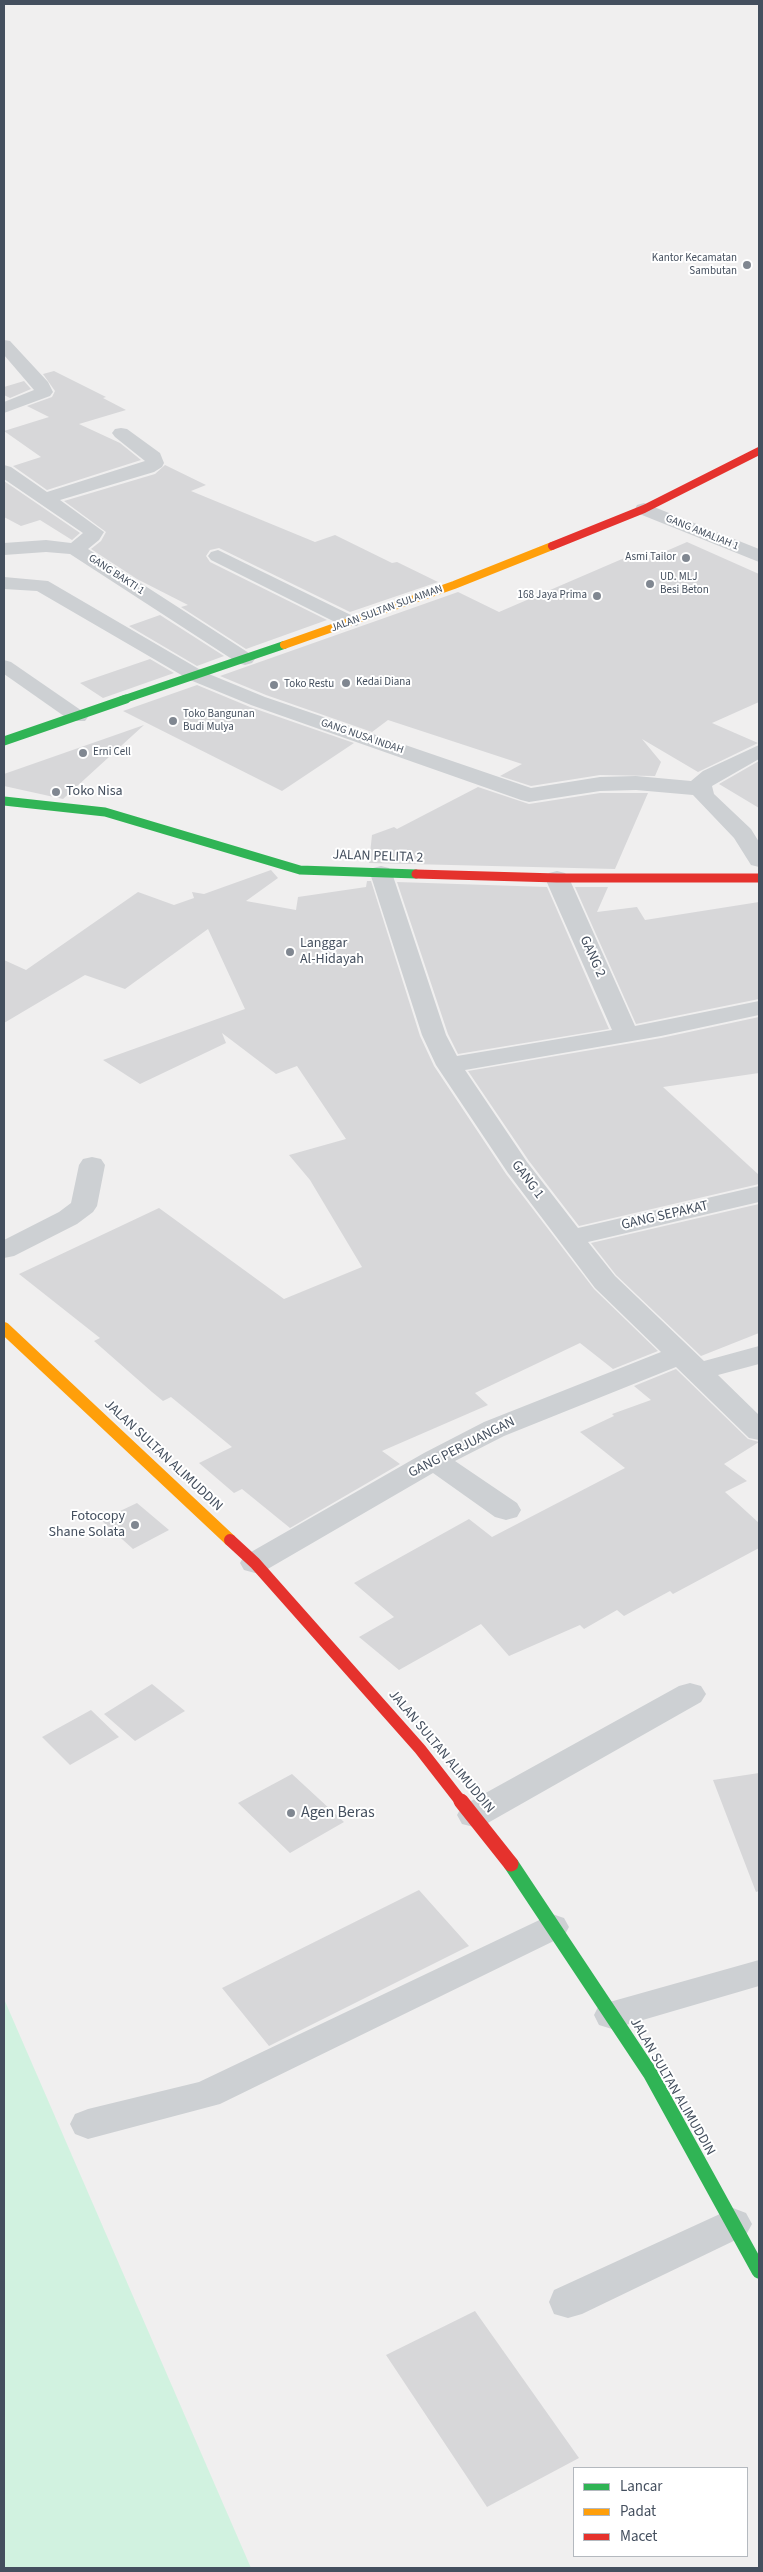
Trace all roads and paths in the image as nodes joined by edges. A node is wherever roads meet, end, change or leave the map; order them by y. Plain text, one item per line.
1 (4, 345) edge
2 (4, 408) edge
3 (120, 433) dead end
4 (759, 451) edge
5 (4, 471) edge
6 (44, 499) junction
7 (644, 510) junction
8 (4, 549) edge
9 (75, 549) junction
10 (218, 556) dead end
11 (759, 556) edge
12 (4, 583) edge
13 (350, 622) junction
14 (245, 659) junction
15 (4, 666) edge
16 (197, 676) junction
17 (78, 718) junction
18 (4, 741) edge
19 (759, 751) edge
20 (701, 789) junction
21 (4, 801) edge
22 (759, 860) edge
23 (381, 873) junction
24 (557, 878) junction
25 (759, 878) edge
26 (759, 1008) edge
27 (627, 1035) junction
28 (449, 1065) junction
29 (92, 1165) dead end
30 (759, 1194) edge
31 (571, 1238) junction
32 (4, 1250) edge
33 (4, 1328) edge
34 (759, 1355) edge
35 (689, 1364) junction
36 (759, 1431) edge
37 (434, 1460) junction
38 (506, 1510) dead end
39 (255, 1562) junction
40 (690, 1694) dead end
41 (474, 1815) junction
42 (552, 1926) junction
43 (759, 1973) edge
44 (612, 2015) junction
45 (88, 2124) dead end
46 (733, 2224) junction
47 (759, 2272) edge
48 (568, 2302) dead end

1 - 2 street
3 - 6 street
4 - 7 main road, JALAN SULTAN SULAIMAN
5 - 6 street, GANG BAKTI 1
6 - 9 street, GANG BAKTI 1
7 - 11 street, GANG AMALIAH 1
7 - 13 main road, JALAN SULTAN SULAIMAN
8 - 9 street
9 - 14 street, GANG BAKTI 1
10 - 13 street
12 - 16 street, GANG NUSA INDAH
13 - 14 main road, JALAN SULTAN SULAIMAN
14 - 16 main road, JALAN SULTAN SULAIMAN
15 - 17 lane
16 - 17 main road, JALAN SULTAN SULAIMAN
16 - 20 street, GANG NUSA INDAH
17 - 18 main road, JALAN SULTAN SULAIMAN
19 - 20 street
20 - 22 street
21 - 23 main road, JALAN PELITA 2
23 - 24 main road, JALAN PELITA 2
23 - 28 street, GANG 1
24 - 25 main road, JALAN PELITA 2
24 - 27 street, GANG 2
26 - 27 street
27 - 28 street
28 - 31 street, GANG 1
29 - 32 street
30 - 31 street, GANG SEPAKAT
31 - 35 street, GANG 1
33 - 39 main road, JALAN SULTAN ALIMUDDIN
34 - 35 street, GANG PERJUANGAN
35 - 36 street, GANG 1
35 - 37 street, GANG PERJUANGAN
37 - 38 street
37 - 39 street, GANG PERJUANGAN
39 - 41 main road, JALAN SULTAN ALIMUDDIN
40 - 41 street
41 - 42 main road, JALAN SULTAN ALIMUDDIN
42 - 44 main road, JALAN SULTAN ALIMUDDIN
42 - 45 street
43 - 44 street
44 - 46 main road, JALAN SULTAN ALIMUDDIN
46 - 47 main road, JALAN SULTAN ALIMUDDIN
46 - 48 street

